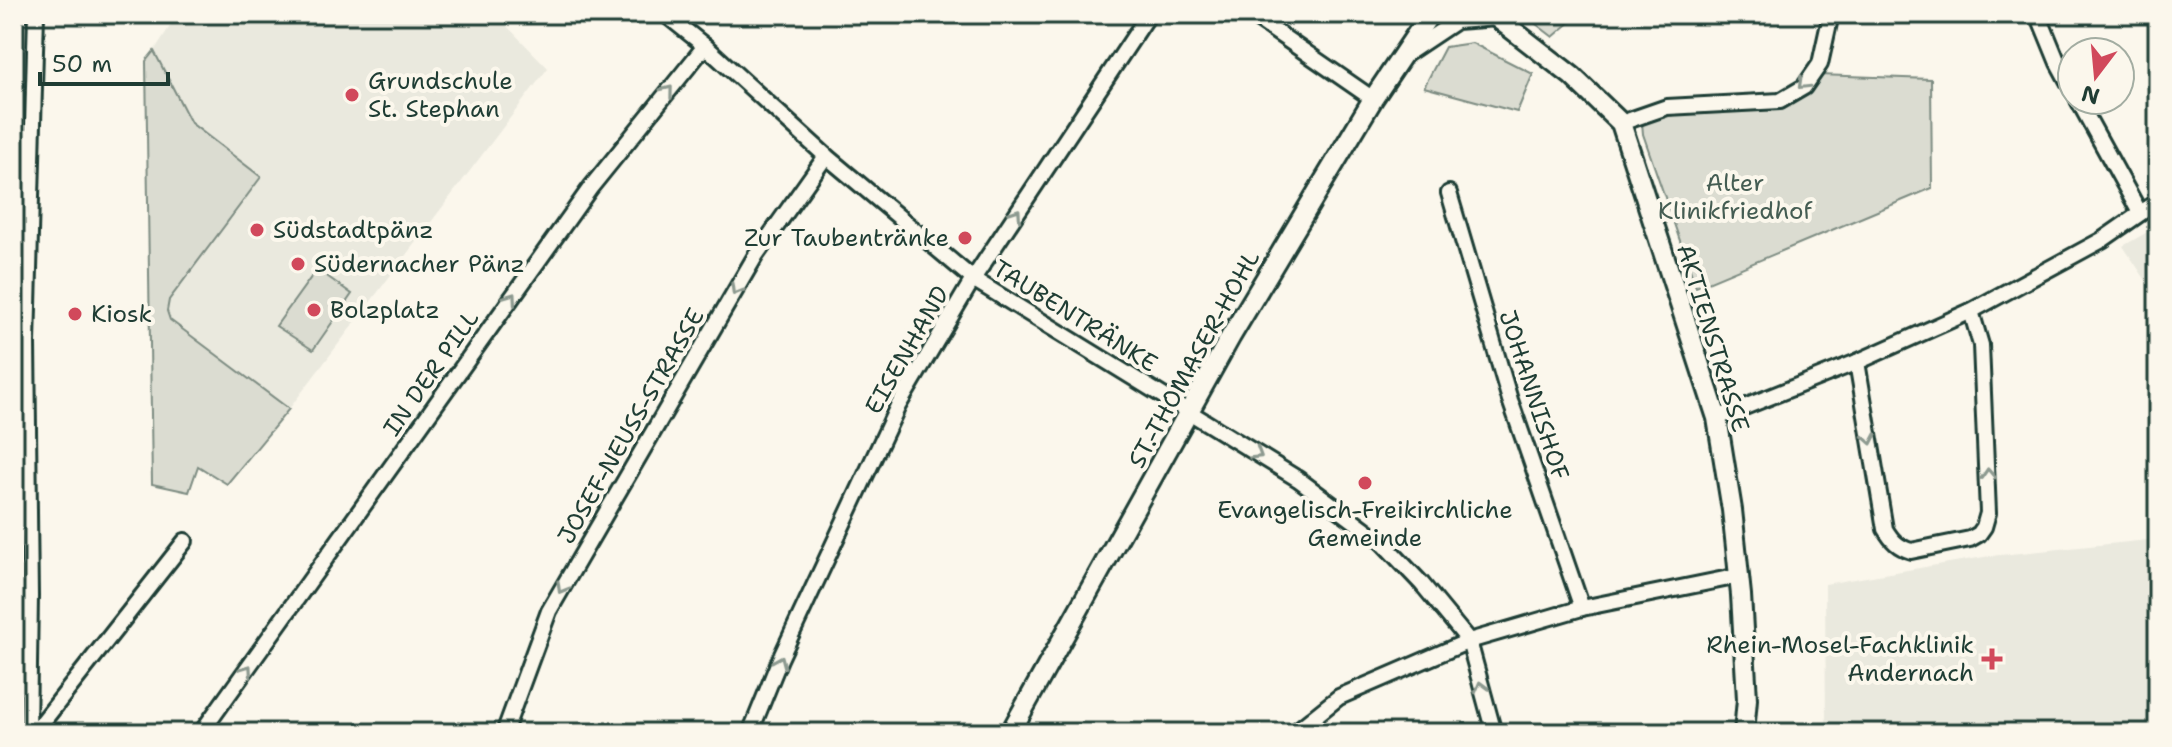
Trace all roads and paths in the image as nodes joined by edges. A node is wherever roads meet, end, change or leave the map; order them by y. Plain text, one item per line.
1 (36, 14) edge
2 (47, 14) edge
3 (665, 14) edge
4 (1149, 14) edge
5 (1250, 14) edge
6 (1430, 14) edge
7 (1831, 14) edge
8 (2038, 14) edge
9 (1495, 16) edge
10 (35, 33) junction
11 (705, 46) junction
12 (1402, 58) junction
13 (2056, 58) edge
14 (1373, 99) junction
15 (2087, 116) edge
16 (1621, 123) junction
17 (826, 156) junction
18 (1449, 193) dead end
19 (2158, 201) edge
20 (2140, 213) junction
21 (973, 279) junction
22 (14, 288) edge
23 (28, 295) junction
24 (1971, 311) junction
25 (1857, 362) junction
26 (1190, 414) junction
27 (1717, 418) junction
28 (185, 541) dead end
29 (22, 568) edge
30 (1739, 576) junction
31 (1582, 608) junction
32 (30, 623) junction
33 (14, 624) edge
34 (1469, 641) junction
35 (28, 733) edge
36 (34, 733) edge
37 (201, 733) edge
38 (504, 733) edge
39 (750, 733) edge
40 (1010, 733) edge
41 (1294, 733) edge
42 (1494, 733) edge
43 (1744, 733) edge

1 - 10 street
2 - 10 street
3 - 11 street, TAUBENTRÄNKE
21 -> 4 street, EISENHAND
5 - 14 street
6 - 12 street, ST.-THOMASER-HOHL
7 -> 16 street
8 - 13 street
9 - 12 street, AKTIENSTRASSE
9 - 16 street, AKTIENSTRASSE
10 - 23 street
11 - 17 street, TAUBENTRÄNKE
37 -> 11 street, IN DER PILL
12 - 14 street, ST.-THOMASER-HOHL
14 - 26 street, ST.-THOMASER-HOHL
15 - 20 street
16 - 27 street, AKTIENSTRASSE
17 - 21 street, TAUBENTRÄNKE
17 -> 38 street, JOSEF-NEUSS-STRASSE
18 - 31 street, JOHANNISHOF
19 - 20 street
20 - 24 street
21 - 26 street, TAUBENTRÄNKE
39 -> 21 street, EISENHAND
22 - 23 street
23 - 29 street
24 - 25 street
25 -> 24 street
25 - 27 street
26 -> 34 street, TAUBENTRÄNKE
26 - 40 street, ST.-THOMASER-HOHL
27 - 30 street, AKTIENSTRASSE
28 - 36 street
29 - 32 street
30 - 31 street
30 - 43 street, AKTIENSTRASSE
31 - 34 street
32 - 33 street
32 - 35 street
34 - 41 street
42 -> 34 street

